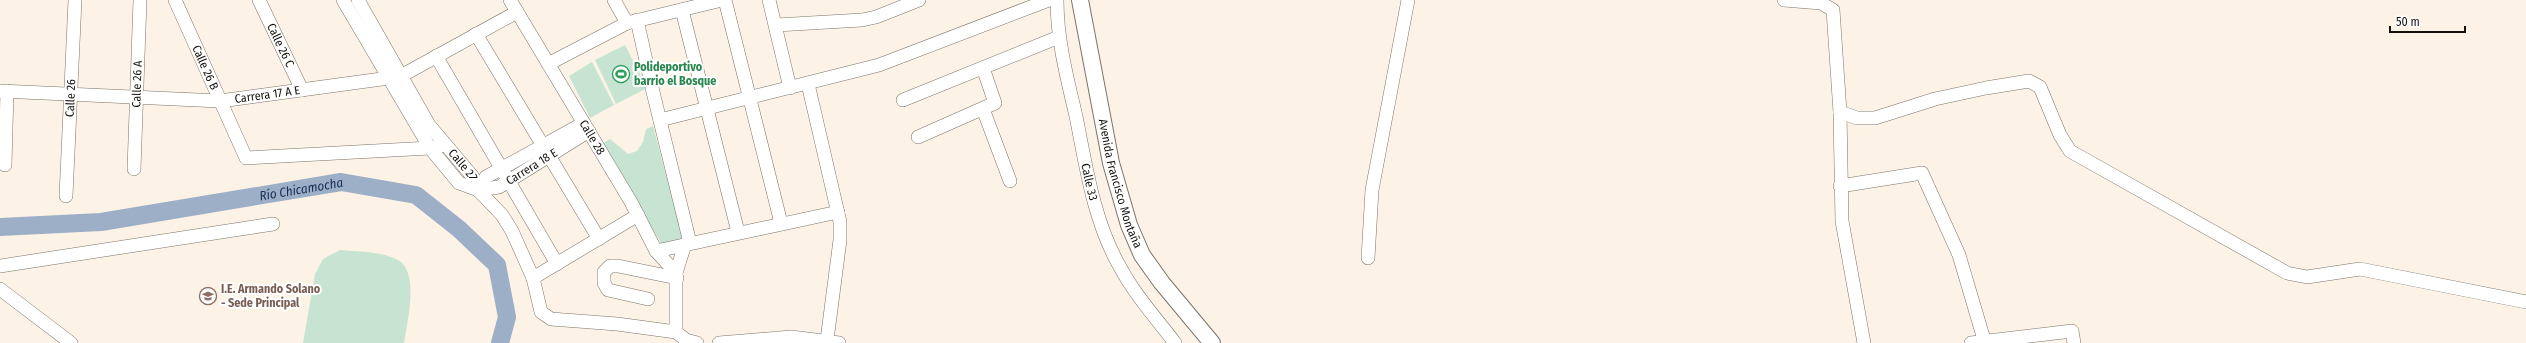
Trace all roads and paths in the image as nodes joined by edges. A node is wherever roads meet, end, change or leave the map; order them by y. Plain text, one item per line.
1 (75, 0) edge
2 (140, 0) edge
3 (175, 0) edge
4 (259, 0) edge
5 (343, 0) edge
6 (358, 0) edge
7 (510, 0) edge
8 (614, 0) edge
9 (724, 0) edge
10 (769, 0) edge
11 (919, 0) edge
12 (1049, 0) edge
13 (1057, 0) edge
14 (1080, 0) edge
15 (1408, 0) edge
16 (1784, 0) edge
17 (682, 10) junction
18 (516, 12) junction
19 (632, 21) junction
20 (776, 25) junction
21 (476, 34) junction
22 (1059, 37) junction
23 (436, 56) junction
24 (548, 64) junction
25 (983, 68) junction
26 (395, 77) junction
27 (808, 84) junction
28 (790, 88) junction
29 (302, 90) junction
30 (4, 91) edge
31 (71, 93) junction
32 (137, 96) junction
33 (751, 97) junction
34 (903, 100) dead end
35 (220, 101) junction
36 (707, 109) junction
37 (983, 109) junction
38 (1840, 112) junction
39 (660, 120) junction
40 (586, 127) junction
41 (918, 137) dead end
42 (444, 145) junction
43 (430, 148) junction
44 (546, 151) junction
45 (5, 165) dead end
46 (502, 168) junction
47 (134, 169) dead end
48 (509, 180) junction
49 (1010, 181) dead end
50 (1840, 186) junction
51 (478, 190) junction
52 (66, 196) dead end
53 (838, 212) junction
54 (638, 215) junction
55 (781, 223) junction
56 (273, 224) dead end
57 (738, 232) junction
58 (599, 239) junction
59 (687, 243) junction
60 (656, 251) junction
61 (1368, 258) dead end
62 (557, 264) junction
63 (0, 266) edge
64 (677, 276) junction
65 (533, 278) junction
66 (0, 289) edge
67 (648, 299) dead end
68 (2526, 302) edge
69 (686, 340) edge
70 (791, 340) edge
71 (745, 341) edge
72 (833, 342) edge
73 (1985, 342) edge
74 (71, 343) edge
75 (719, 343) edge
76 (1175, 343) edge
77 (1212, 343) edge
78 (1864, 343) edge
79 (1971, 343) edge
80 (2074, 343) edge

1 - 31 street, Calle 26
2 - 32 street, Calle 26 A
3 - 35 street, Calle 26 B
4 - 29 street, Calle 26 C
5 - 26 street, Calle 27
6 - 26 street, Calle 27
7 - 18 street, Calle 28
8 - 19 street
9 - 17 street
9 - 33 street
10 - 20 street
11 - 20 street
12 - 27 street
13 - 22 street, Calle 33
14 - 77 main road, Avenida Francisco Montaña
15 - 61 street
16 - 38 street
17 - 19 street
17 - 36 street
18 - 21 street, Carrera 17 A E
18 - 24 street, Calle 28
19 - 24 street
19 - 39 street
20 - 28 street
21 - 23 street, Carrera 17 A E
21 - 44 street
22 - 25 street
22 - 76 street, Calle 33
23 - 26 street, Carrera 17 A E
23 - 46 street
24 - 40 street, Calle 28
25 - 34 street
25 - 37 street
26 - 29 street, Carrera 17 A E
26 - 42 street, Calle 27
26 - 43 street, Calle 27
27 - 28 street
27 - 53 street
28 - 33 street
29 - 35 street, Carrera 17 A E
30 - 31 street, Carrera 17 A E
30 - 45 street
31 - 32 street, Carrera 17 A E
31 - 52 street, Calle 26
32 - 35 street, Carrera 17 A E
32 - 47 street, Calle 26 A
33 - 36 street
33 - 55 street
35 - 43 street, Calle 26 B
36 - 39 street
36 - 57 street
37 - 41 street
37 - 49 street
38 - 50 street
38 - 68 street
39 - 59 street
40 - 44 street, Carrera 18 E
40 - 54 street, Calle 28
42 - 43 street
42 - 51 street, Calle 27
43 - 51 street, Calle 27
44 - 46 street, Carrera 18 E
44 - 48 street, Carrera 18 E
44 - 58 street
46 - 48 street
46 - 51 street, Carrera 18 E
48 - 51 street, Carrera 18 E
48 - 62 street
50 - 73 street
50 - 78 street
51 - 65 street
53 - 55 street
53 - 72 street
54 - 58 street
54 - 60 street, Calle 28
55 - 57 street
56 - 63 street
57 - 59 street
58 - 62 street
59 - 60 street
59 - 64 street
60 - 64 street, Calle 28
62 - 65 street
64 - 67 street
64 - 69 street
65 - 69 street
66 - 74 street
70 - 71 street
70 - 72 street
71 - 75 street
73 - 79 street
73 - 80 street

